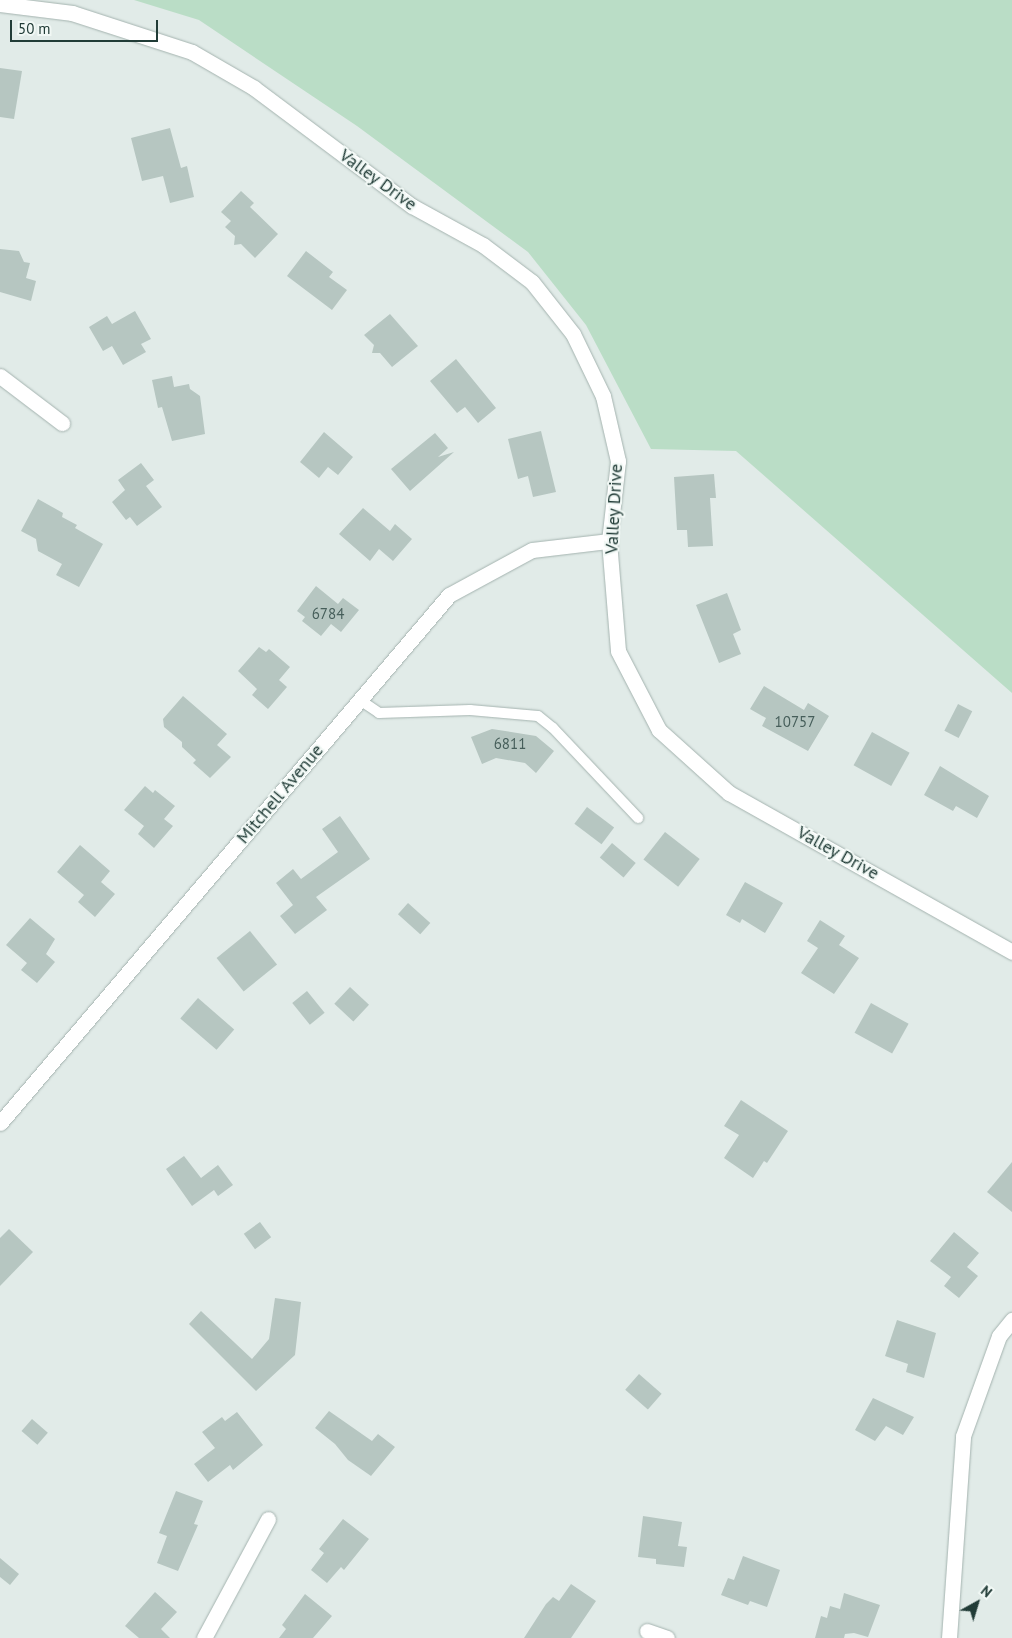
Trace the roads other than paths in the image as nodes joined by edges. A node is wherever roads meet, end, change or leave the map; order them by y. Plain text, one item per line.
1 (0, 4) edge
2 (0, 376) edge
3 (62, 422) dead end
4 (609, 541) junction
5 (360, 700) junction
6 (638, 818) dead end
7 (1012, 952) edge
8 (0, 1123) edge
9 (1012, 1320) edge
10 (268, 1519) dead end
11 (647, 1630) dead end
12 (204, 1638) edge
13 (667, 1638) edge
14 (949, 1638) edge

1 - 4 street, Valley Drive
2 - 3 street
4 - 5 street, Mitchell Avenue
4 - 7 street, Valley Drive
5 - 6 lane
5 - 8 street, Mitchell Avenue
9 - 14 street
10 - 12 street
11 - 13 street

